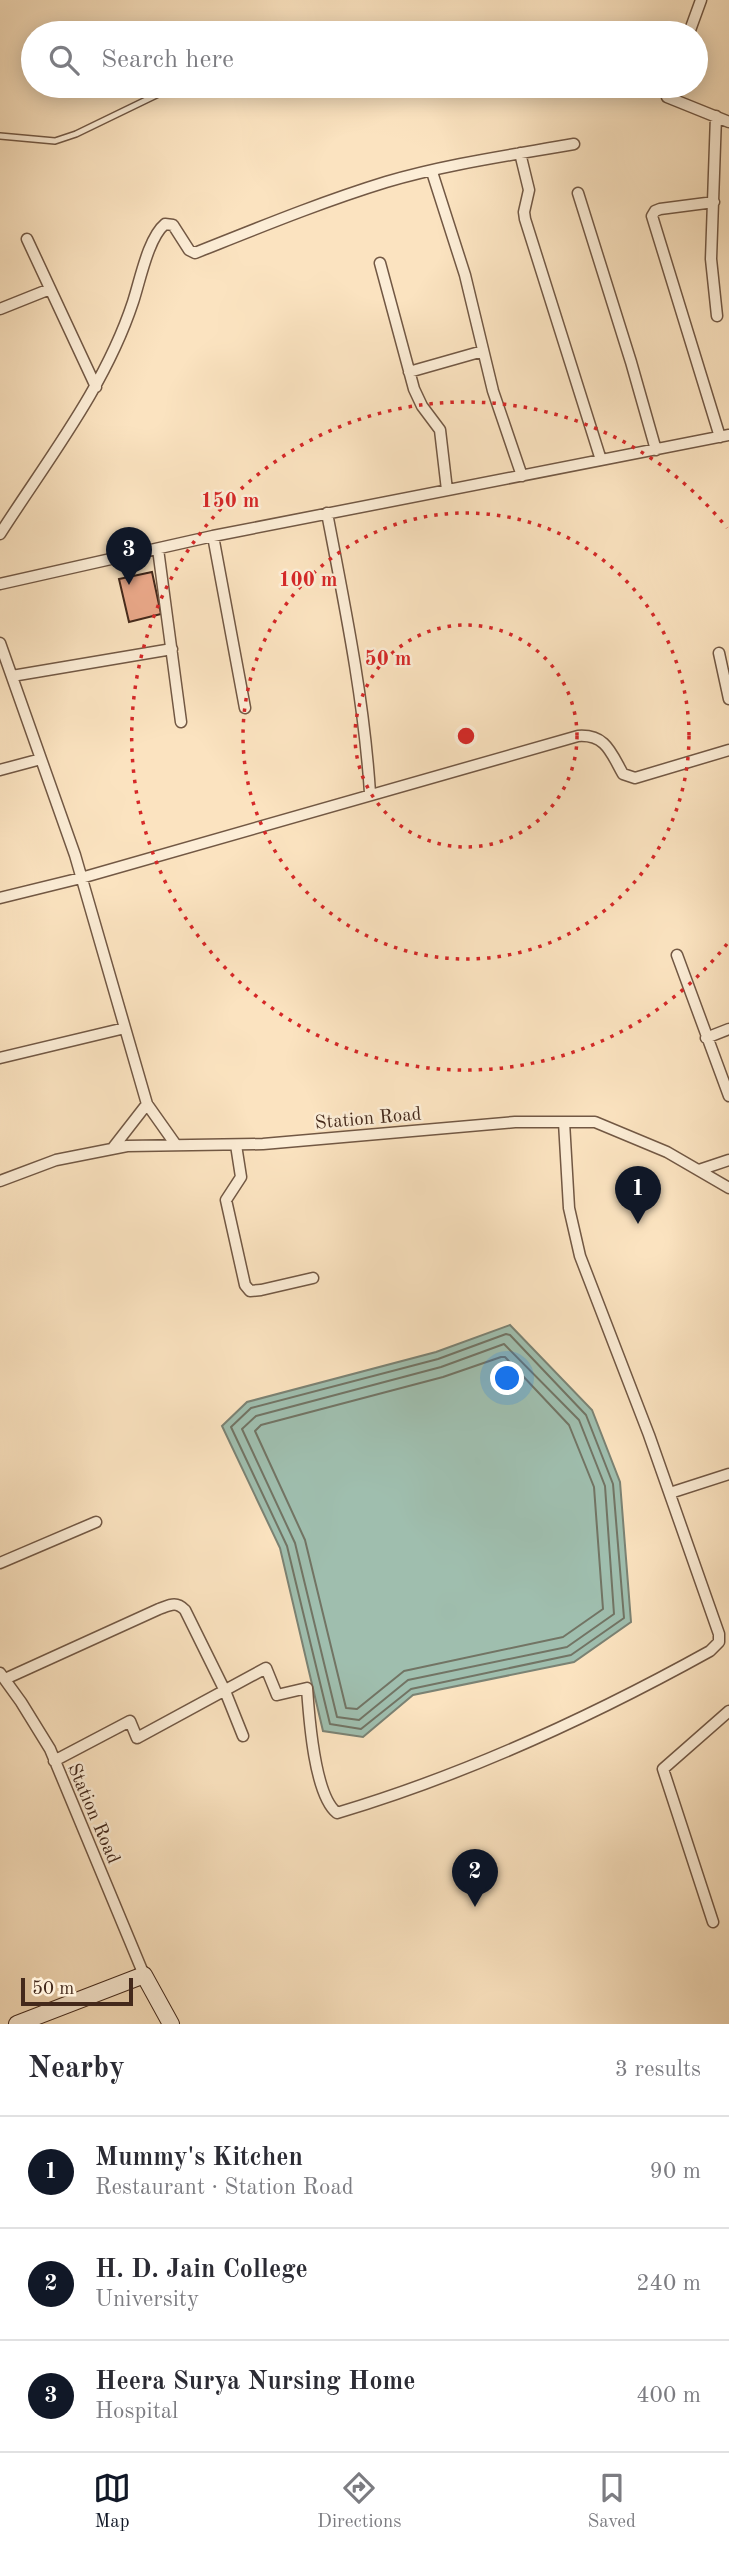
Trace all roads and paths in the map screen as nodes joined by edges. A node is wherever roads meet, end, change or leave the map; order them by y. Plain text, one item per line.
1 (701, 0) edge
2 (693, 21) edge
3 (150, 98) edge
4 (670, 98) edge
5 (716, 116) junction
6 (729, 122) edge
7 (0, 136) edge
8 (574, 144) dead end
9 (520, 153) junction
10 (432, 172) junction
11 (578, 193) dead end
12 (714, 202) junction
13 (27, 239) dead end
14 (380, 263) dead end
15 (50, 289) junction
16 (0, 309) edge
17 (717, 316) dead end
18 (483, 351) junction
19 (409, 372) junction
20 (96, 387) junction
21 (725, 436) edge
22 (656, 450) junction
23 (601, 460) junction
24 (522, 475) junction
25 (447, 490) junction
26 (327, 513) junction
27 (0, 534) edge
28 (214, 536) junction
29 (158, 549) junction
30 (0, 584) edge
31 (0, 643) edge
32 (172, 649) junction
33 (719, 653) dead end
34 (12, 676) junction
35 (729, 699) edge
36 (245, 708) dead end
37 (181, 722) dead end
38 (729, 750) edge
39 (41, 759) junction
40 (0, 770) edge
41 (370, 793) junction
42 (81, 878) junction
43 (0, 898) edge
44 (677, 955) dead end
45 (125, 1028) junction
46 (729, 1029) edge
47 (706, 1038) junction
48 (0, 1058) edge
49 (729, 1096) edge
50 (146, 1104) junction
51 (564, 1122) junction
52 (236, 1144) junction
53 (176, 1145) junction
54 (112, 1149) junction
55 (729, 1160) edge
56 (699, 1170) junction
57 (0, 1181) edge
58 (729, 1188) edge
59 (313, 1278) dead end
60 (729, 1474) edge
61 (670, 1493) junction
62 (96, 1522) dead end
63 (0, 1563) edge
64 (2, 1676) edge
65 (225, 1691) junction
66 (729, 1711) edge
67 (243, 1736) dead end
68 (54, 1761) junction
69 (713, 1922) dead end
70 (144, 1975) junction
71 (17, 2024) edge
72 (172, 2024) edge

1 - 2 street
3 - 7 lane
4 - 5 street
5 - 6 street
5 - 12 street
8 - 9 street
9 - 10 street
9 - 23 street
10 - 18 street
10 - 20 street
11 - 22 street
12 - 17 street
12 - 21 street
13 - 15 street
14 - 19 street
15 - 16 street
15 - 20 street
18 - 19 street
18 - 24 street
19 - 25 street
20 - 27 street
21 - 22 street
22 - 23 street
23 - 24 street
24 - 25 street
25 - 26 street
26 - 28 street
26 - 41 street
28 - 29 street
28 - 36 street
29 - 30 street
29 - 32 street
31 - 34 street
32 - 34 street
32 - 37 street
33 - 35 street
34 - 39 street
38 - 41 street
39 - 40 street
39 - 42 street
41 - 42 street
42 - 43 street
42 - 45 street
44 - 47 street
45 - 48 street
45 - 50 street
46 - 47 street
47 - 49 street
50 - 53 street
50 - 54 street
51 - 52 street, Station Road
51 - 56 street, Station Road
51 - 61 street
52 - 53 street, Station Road
52 - 59 street
53 - 54 street, Station Road
54 - 57 street, Station Road
55 - 56 street
56 - 58 street, Station Road
60 - 61 street
61 - 65 street
62 - 63 street
64 - 65 street
64 - 68 street, Station Road
65 - 67 street
65 - 68 street
66 - 69 street
68 - 70 street, Station Road
70 - 71 street
70 - 72 street

